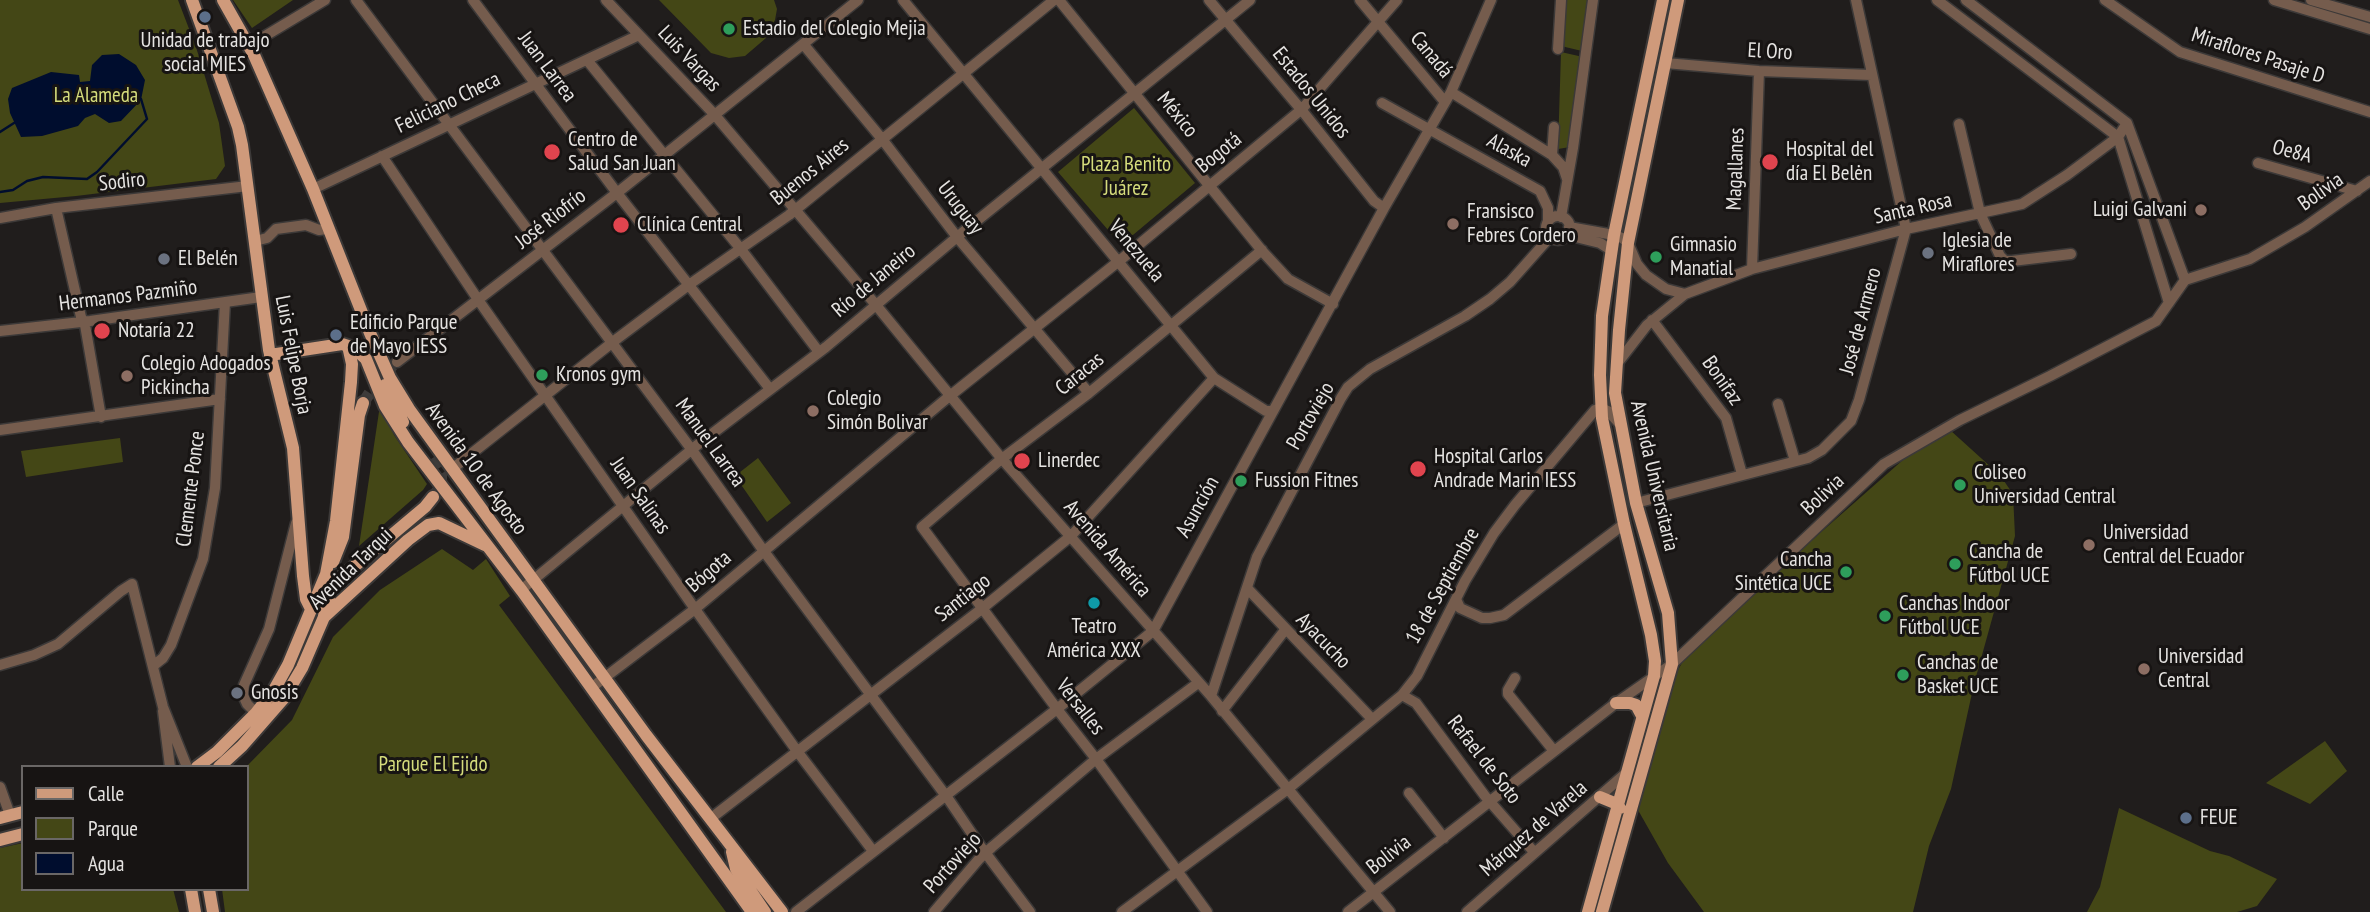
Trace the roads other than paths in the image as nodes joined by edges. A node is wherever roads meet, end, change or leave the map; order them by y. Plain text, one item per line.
1 (192, 0) edge
2 (223, 0) edge
3 (325, 0) edge
4 (356, 0) edge
5 (473, 0) edge
6 (606, 0) edge
7 (858, 0) edge
8 (903, 0) edge
9 (1056, 0) edge
10 (1209, 0) edge
11 (1250, 0) edge
12 (1360, 0) edge
13 (1397, 0) edge
14 (1491, 0) edge
15 (1561, 0) edge
16 (1593, 0) edge
17 (1662, 0) edge
18 (1678, 0) edge
19 (1856, 0) edge
20 (1937, 0) edge
21 (1966, 0) edge
22 (2105, 0) edge
23 (2274, 0) edge
24 (2311, 0) edge
25 (2370, 17) edge
26 (1225, 20) junction
27 (1379, 22) junction
28 (2370, 29) edge
29 (639, 34) junction
30 (250, 45) junction
31 (804, 45) junction
32 (1558, 49) dead end
33 (587, 60) junction
34 (1665, 63) junction
35 (1759, 71) junction
36 (963, 74) junction
37 (1872, 75) junction
38 (536, 83) junction
39 (1451, 92) junction
40 (1135, 94) junction
41 (1445, 102) junction
42 (1382, 103) dead end
43 (1302, 110) junction
44 (2370, 112) edge
45 (714, 114) junction
46 (2127, 123) junction
47 (449, 124) junction
48 (1959, 124) dead end
49 (1554, 127) dead end
50 (1429, 130) junction
51 (2118, 137) junction
52 (882, 139) junction
53 (1573, 148) junction
54 (1552, 155) junction
55 (382, 156) junction
56 (664, 156) junction
57 (2258, 163) dead end
58 (1043, 169) junction
59 (2370, 181) edge
60 (1568, 183) junction
61 (1209, 185) junction
62 (248, 186) junction
63 (313, 189) junction
64 (2357, 191) junction
65 (617, 193) junction
66 (56, 208) junction
67 (1384, 208) junction
68 (795, 210) junction
69 (1980, 213) junction
70 (1561, 217) junction
71 (0, 218) edge
72 (1548, 222) junction
73 (327, 229) junction
74 (1906, 229) junction
75 (1568, 231) junction
76 (1614, 235) junction
77 (957, 237) junction
78 (1550, 237) junction
79 (254, 241) junction
80 (1628, 243) junction
81 (740, 248) junction
82 (543, 250) junction
83 (1262, 250) junction
84 (1611, 250) junction
85 (2071, 254) dead end
86 (1118, 261) junction
87 (1752, 269) junction
88 (2185, 280) junction
89 (690, 284) junction
90 (1685, 294) junction
91 (261, 297) junction
92 (479, 301) junction
93 (225, 302) junction
94 (2169, 303) junction
95 (1333, 304) junction
96 (876, 305) junction
97 (1652, 320) junction
98 (84, 322) junction
99 (1171, 324) junction
100 (1035, 329) junction
101 (0, 331) edge
102 (370, 333) junction
103 (612, 343) junction
104 (348, 346) junction
105 (819, 352) junction
106 (270, 355) junction
107 (397, 362) tunnel mouth
108 (1616, 366) junction
109 (1214, 378) junction
110 (770, 389) junction
111 (1089, 393) junction
112 (547, 395) junction
113 (950, 396) junction
114 (220, 399) junction
115 (363, 403) tunnel mouth
116 (1778, 404) dead end
117 (1601, 408) junction
118 (1273, 411) junction
119 (100, 417) junction
120 (1621, 426) junction
121 (0, 430) edge
122 (692, 450) junction
123 (431, 458) tunnel mouth
124 (1002, 459) junction
125 (1795, 461) junction
126 (452, 469) junction
127 (1742, 474) junction
128 (433, 497) tunnel mouth
129 (1636, 503) junction
130 (624, 506) junction
131 (298, 516) junction
132 (1623, 524) junction
133 (922, 527) joint
134 (1071, 536) junction
135 (489, 547) junction
136 (763, 550) junction
137 (326, 574) junction
138 (534, 580) junction
139 (1247, 588) junction
140 (521, 590) junction
141 (1456, 599) junction
142 (693, 607) junction
143 (982, 608) junction
144 (312, 609) junction
145 (324, 617) junction
146 (1285, 630) junction
147 (1153, 631) junction
148 (1672, 664) junction
149 (0, 665) edge
150 (152, 666) junction
151 (604, 675) junction
152 (1654, 676) junction
153 (1514, 678) dead end
154 (1198, 683) junction
155 (591, 688) junction
156 (873, 695) junction
157 (1402, 695) junction
158 (1211, 696) junction
159 (1616, 704) junction
160 (163, 707) junction
161 (1057, 709) junction
162 (1222, 711) junction
163 (256, 713) junction
164 (1642, 716) junction
165 (1372, 719) junction
166 (242, 746) junction
167 (797, 751) junction
168 (1555, 751) junction
169 (1096, 759) junction
170 (170, 765) edge
171 (186, 765) edge
172 (200, 765) edge
173 (221, 765) edge
174 (233, 765) edge
175 (1625, 775) junction
176 (0, 787) edge
177 (1288, 789) junction
178 (1409, 793) dead end
179 (946, 795) junction
180 (1600, 797) junction
181 (1489, 801) junction
182 (1617, 804) junction
183 (11, 815) edge
184 (1628, 816) junction
185 (710, 819) junction
186 (21, 835) edge
187 (1444, 838) junction
188 (0, 840) edge
189 (730, 844) junction
190 (873, 851) junction
191 (1534, 852) junction
192 (985, 853) junction
193 (711, 856) junction
194 (1177, 872) junction
195 (191, 891) edge
196 (209, 891) edge
197 (1373, 892) junction
198 (195, 912) edge
199 (213, 912) edge
200 (752, 912) edge
201 (765, 912) edge
202 (782, 912) edge
203 (796, 912) edge
204 (934, 912) edge
205 (1030, 912) edge
206 (1122, 912) edge
207 (1207, 912) edge
208 (1348, 912) edge
209 (1390, 912) edge
210 (1467, 912) edge
211 (1588, 912) edge
212 (1602, 912) edge

1 - 62 main road, Luis Felipe Borja
2 - 30 main road, Avenida 10 de Agosto
3 - 30 street
4 - 47 street, Manuel Larrea
5 - 38 street, Juan Larrea
6 - 29 street, Luis Vargas
7 - 31 street, José Riofrío
8 - 36 street, Venezuela
9 - 36 street, Buenos Aires
9 - 40 street, México
10 - 26 street, Estados Unidos
11 - 26 street, Río de Janeiro
12 - 27 street, Canadá
13 - 27 street, Bogotá
14 - 39 street, Asunción
15 - 32 street
16 - 53 street
17 - 76 main road, Avenida Universitaria
18 - 34 main road, Avenida Universitaria
19 - 37 street, José de Armero
20 - 51 street
21 - 46 street
22 - 44 street, Miraflores Pasaje D
23 - 28 street
24 - 25 street
26 - 40 street, Río de Janeiro
26 - 43 street, Estados Unidos
27 - 41 street, Canadá
27 - 43 street, Bogotá
29 - 33 street, Feliciano Checa
29 - 45 street, Luis Vargas
30 - 63 main road, Avenida 10 de Agosto
31 - 45 street, José Riofrío
31 - 52 street, Uruguay
33 - 38 street, Feliciano Checa
33 - 56 street
34 - 35 street, El Oro
34 - 80 main road, Avenida Universitaria
35 - 37 street, El Oro
35 - 87 street, Magallanes
36 - 52 street, Buenos Aires
36 - 58 street, Venezuela
37 - 74 street, José de Armero
38 - 47 street, Feliciano Checa
38 - 65 street, Juan Larrea
39 - 41 street, Asunción
39 - 54 street, Canadá
40 - 58 street, Río de Janeiro
40 - 61 street, México
41 - 50 street, Asunción
42 - 50 street, Alaska
43 - 61 street, Bogotá
43 - 67 street, Estados Unidos
45 - 56 street, José Riofrío
45 - 68 street, Avenida América
46 - 51 street, Santa Rosa
46 - 88 street
47 - 55 street, Feliciano Checa
47 - 82 street, Manuel Larrea
48 - 69 street
49 - 54 street
50 - 67 street, Asunción
50 - 72 street, Alaska
51 - 69 street, Santa Rosa
51 - 94 street
52 - 68 street, Buenos Aires
52 - 77 street, Uruguay
53 - 54 street
53 - 60 street
54 - 60 street, Canadá
55 - 63 street, Feliciano Checa
55 - 92 street, Juan Salinas
56 - 65 street, José Riofrío
56 - 81 street
57 - 64 street, Oe8A
58 - 77 street, Río de Janeiro
58 - 86 street, Venezuela
59 - 64 street, Bolivia
60 - 70 street
61 - 83 street, México
61 - 86 street, Bogotá
62 - 66 street, Sodiro
62 - 79 main road, Luis Felipe Borja
63 - 73 main road, Avenida 10 de Agosto
64 - 88 street, Bolivia
65 - 82 street, José Riofrío
65 - 89 street, Juan Larrea
66 - 71 street, Sodiro
66 - 98 street
67 - 95 street, Asunción
68 - 81 street, Buenos Aires
68 - 96 street, Avenida América
69 - 74 street, Santa Rosa
69 - 85 street
70 - 72 street
70 - 75 street
72 - 78 street
73 - 79 street
73 - 102 main road, Avenida 10 de Agosto
74 - 87 street, Santa Rosa
74 - 125 street, José de Armero
75 - 76 street
75 - 78 street
75 - 84 street
76 - 80 street
76 - 84 main road, Avenida Universitaria
77 - 96 street, Río de Janeiro
77 - 100 street, Uruguay
78 - 139 street, Portoviejo
79 - 91 main road, Luis Felipe Borja
80 - 90 street
80 - 108 main road, Avenida Universitaria
81 - 89 street, Buenos Aires
81 - 105 street
82 - 92 street, José Riofrío
82 - 103 street, Manuel Larrea
83 - 95 street, México
83 - 99 street, Caracas
84 - 117 main road, Avenida Universitaria
86 - 99 street, Venezuela
86 - 100 street, Bogotá
87 - 90 street, Santa Rosa
88 - 94 street, Bolivia
89 - 103 street, Buenos Aires
89 - 110 street, Juan Larrea
90 - 97 street, Santa Rosa
91 - 93 street, Hermanos Pazmiño
91 - 106 main road, Luis Felipe Borja
92 - 107 street, José Riofrío
92 - 112 street, Juan Salinas
93 - 98 street, Hermanos Pazmiño
93 - 114 street, Clemente Ponce
94 - 148 street, Bolivia
95 - 118 street, Asunción
96 - 105 street, Río de Janeiro
96 - 113 street, Avenida América
97 - 108 street, Santa Rosa
97 - 127 street, Bonifaz
98 - 101 street, Hermanos Pazmiño
98 - 119 street
99 - 109 street, Venezuela
99 - 111 street, Caracas
100 - 111 street, Uruguay
100 - 113 street, Bogotá
102 - 123 main road
102 - 126 main road, Avenida 10 de Agosto
103 - 112 street, Buenos Aires
103 - 122 street, Manuel Larrea
104 - 106 main road
104 - 135 main road, Avenida 10 de Agosto
104 - 137 main road, Avenida Tarqui
105 - 110 street, Río de Janeiro
106 - 131 main road, Luis Felipe Borja
108 - 120 main road, Avenida Universitaria
109 - 118 street, Venezuela
109 - 134 street, Santiago
110 - 122 street, Río de Janeiro
111 - 124 street, Caracas
112 - 126 street, Buenos Aires
112 - 130 street, Juan Salinas
113 - 124 street, Avenida América
113 - 136 street, Bógota
114 - 119 street
114 - 150 street, Clemente Ponce
115 - 137 main road
116 - 125 street
117 - 120 street
117 - 132 main road, Avenida Universitaria
117 - 141 street, 18 de Septiembre
118 - 147 street, Asunción
119 - 121 street
120 - 129 main road, Avenida Universitaria
122 - 130 street, Río de Janeiro
122 - 136 street, Manuel Larrea
124 - 133 street, Caracas
124 - 134 street, Avenida América
125 - 127 street, José de Armero
126 - 138 main road, Avenida 10 de Agosto
127 - 129 street, José de Armero
128 - 145 main road
129 - 148 main road, Avenida Universitaria
130 - 138 street, Río de Janeiro
130 - 142 street, Juan Salinas
131 - 144 main road, Avenida Tarqui
131 - 163 street, Luis Felipe Borja
132 - 141 street
132 - 152 main road, Avenida Universitaria
133 - 143 street, Versalles
134 - 143 street, Santiago
134 - 147 street, Avenida América
135 - 140 main road, Avenida 10 de Agosto
135 - 145 main road, Avenida Tarqui
136 - 142 street, Bógota
136 - 156 street, Manuel Larrea
137 - 144 main road, Avenida Tarqui
138 - 140 street, Río de Janeiro
138 - 151 main road, Avenida 10 de Agosto
139 - 146 street, Ayacucho
139 - 158 street, Portoviejo
140 - 155 main road, Avenida 10 de Agosto
141 - 157 street, 18 de Septiembre
142 - 151 street, Bógota
142 - 167 street, Juan Salinas
143 - 156 street, Santiago
143 - 161 street, Versalles
144 - 145 main road
144 - 163 main road, Avenida Tarqui
145 - 166 main road, Avenida Tarqui
146 - 162 street
146 - 165 street, Ayacucho
147 - 154 street, Avenida América
147 - 161 street, Asunción
148 - 152 street, Bolivia
148 - 184 main road, Avenida Universitaria
149 - 150 street
150 - 160 street
151 - 155 street, Bógota
151 - 185 main road, Avenida 10 de Agosto
152 - 159 street, Bolivia
152 - 164 main road, Avenida Universitaria
153 - 168 street
154 - 158 street, Avenida América
154 - 169 street, Portoviejo
155 - 193 main road, Avenida 10 de Agosto
156 - 167 street, Santiago
156 - 179 street, Manuel Larrea
157 - 165 street, 18 de Septiembre
157 - 181 street, Rafael de Soto
158 - 162 street, Avenida América
159 - 164 main road
159 - 168 street, Bolivia
160 - 170 street
160 - 171 street
161 - 169 street, Versalles
161 - 179 street, Asunción
162 - 177 street, Avenida América
163 - 172 main road, Avenida Tarqui
164 - 175 main road, Avenida Universitaria
165 - 177 street, 18 de Septiembre
166 - 173 main road, Avenida Tarqui
166 - 174 main road
167 - 185 street, Santiago
167 - 190 street, Juan Salinas
168 - 181 street, Bolivia
169 - 192 street, Portoviejo
169 - 194 street, Versalles
175 - 180 street, Márquez de Varela
175 - 182 main road, Avenida Universitaria
176 - 183 street
177 - 194 street, 18 de Septiembre
177 - 197 street, Avenida América
178 - 187 street
179 - 190 street, Asunción
179 - 192 street, Manuel Larrea
180 - 182 main road
180 - 191 street, Márquez de Varela
181 - 187 street, Bolivia
181 - 191 street, Rafael de Soto
182 - 184 main road
182 - 211 main road, Avenida Universitaria
184 - 212 main road, Avenida Universitaria
185 - 189 main road, Avenida 10 de Agosto
186 - 188 main road
187 - 197 street, Bolivia
189 - 193 main road
189 - 201 main road
189 - 202 main road, Avenida 10 de Agosto
190 - 203 street, Asunción
191 - 210 street, Márquez de Varela
192 - 204 street, Portoviejo
192 - 205 street, Manuel Larrea
193 - 200 main road, Avenida 10 de Agosto
194 - 206 street
194 - 207 street, Versalles
195 - 198 main road
196 - 199 main road
197 - 208 street, Bolivia
197 - 209 street, Avenida América

